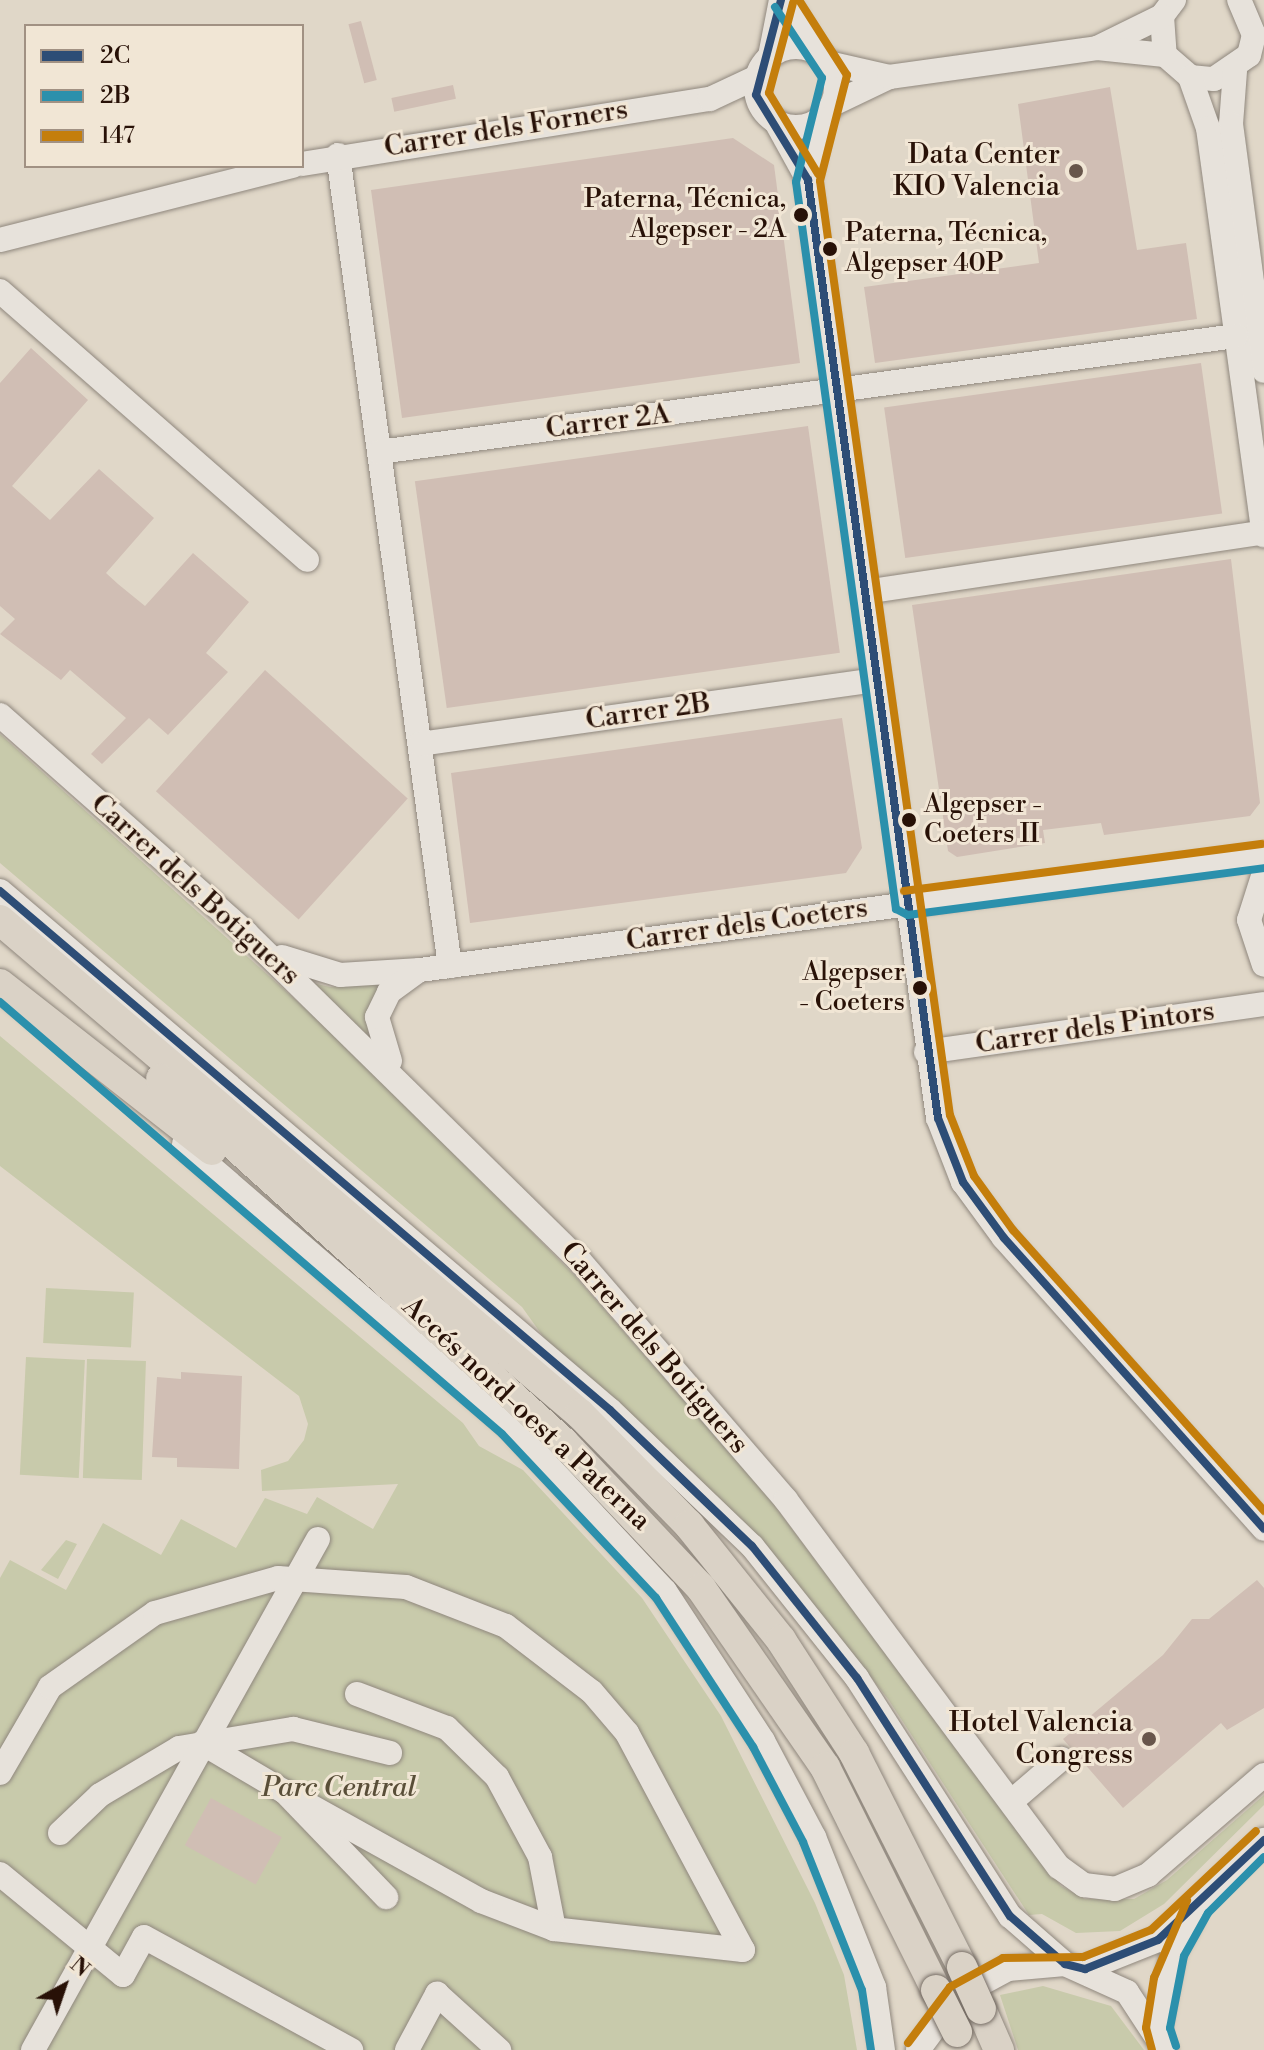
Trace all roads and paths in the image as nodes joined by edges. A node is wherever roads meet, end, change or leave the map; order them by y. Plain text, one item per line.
1 (783, 0) edge
2 (1239, 0) edge
3 (1168, 8) edge
4 (1097, 48) junction
5 (1165, 55) junction
6 (770, 56) junction
7 (823, 58) junction
8 (1235, 71) junction
9 (757, 77) junction
10 (889, 77) junction
11 (1190, 77) junction
12 (710, 99) junction
13 (827, 112) junction
14 (770, 117) junction
15 (338, 155) junction
16 (304, 164) edge
17 (285, 168) edge
18 (808, 180) junction
19 (0, 240) edge
20 (0, 291) edge
21 (1236, 336) junction
22 (1264, 371) edge
23 (837, 392) junction
24 (379, 452) junction
25 (1264, 534) edge
26 (307, 560) dead end
27 (864, 592) junction
28 (876, 680) junction
29 (0, 715) edge
30 (420, 744) junction
31 (1264, 856) edge
32 (1264, 873) edge
33 (0, 891) edge
34 (0, 900) edge
35 (906, 903) junction
36 (0, 920) edge
37 (0, 932) edge
38 (246, 933) junction
39 (1264, 965) edge
40 (450, 966) junction
41 (420, 970) junction
42 (0, 985) edge
43 (1264, 1004) edge
44 (926, 1052) junction
45 (413, 1092) junction
46 (242, 1122) junction
47 (504, 1390) junction
48 (1262, 1525) edge
49 (318, 1539) dead end
50 (295, 1578) junction
51 (357, 1694) dead end
52 (202, 1743) junction
53 (390, 1753) dead end
54 (1061, 1759) dead end
55 (0, 1773) edge
56 (1264, 1775) edge
57 (285, 1792) junction
58 (1012, 1801) junction
59 (60, 1833) dead end
60 (1264, 1840) edge
61 (0, 1874) edge
62 (386, 1897) dead end
63 (1198, 1906) junction
64 (554, 1929) junction
65 (89, 1947) junction
66 (1075, 1966) junction
67 (1161, 2040) edge
68 (961, 2041) edge
69 (33, 2050) edge
70 (351, 2050) edge
71 (407, 2050) edge
72 (499, 2050) edge
73 (883, 2050) edge
74 (918, 2050) edge
75 (999, 2050) edge

1 - 6 street
1 - 7 street
2 - 8 street
3 - 4 street
3 - 5 street
4 - 5 street
4 - 10 street
5 - 11 street
6 - 7 street
6 - 9 street
7 - 10 street
7 - 13 street
8 - 11 street
8 - 22 street
9 - 12 street, Carrer dels Forners
9 - 14 street
10 - 13 street
11 - 21 street
12 - 14 street, Carrer dels Forners
12 - 15 street, Carrer dels Forners
13 - 14 street
13 - 18 street
14 - 18 street
15 - 16 street, Carrer dels Forners
15 - 24 street
17 - 19 street
18 - 23 street
20 - 26 street
21 - 23 street, Carrer 2A
21 - 25 street
23 - 24 street, Carrer 2A
23 - 27 street
24 - 30 street
25 - 27 street
27 - 28 street
28 - 30 street, Carrer 2B
28 - 35 street
29 - 38 street, Carrer dels Botiguers
30 - 40 street
31 - 35 street, Carrer dels Coeters
32 - 39 street
33 - 66 street
34 - 46 main road
35 - 40 street, Carrer dels Coeters
35 - 44 street
36 - 46 main road, Accés nord-oest a Paterna
37 - 47 main road, Accés nord-oest a Paterna
38 - 41 street, Carrer dels Coeters
38 - 45 street, Carrer dels Botiguers
40 - 41 street, Carrer dels Coeters
41 - 45 street, Carrer dels Coeters
42 - 47 main road
42 - 73 street
43 - 44 street, Carrer dels Pintors
44 - 48 street
45 - 58 street, Carrer dels Botiguers
46 - 75 main road, Accés nord-oest a Paterna, bridge
47 - 68 main road, Accés nord-oest a Paterna, bridge
49 - 50 street
50 - 52 street
50 - 55 street
50 - 64 street
51 - 64 street
52 - 53 street
52 - 57 street
52 - 59 street
52 - 65 street
54 - 58 street
56 - 58 street, Carrer dels Botiguers
57 - 62 street
57 - 64 street
60 - 63 street
61 - 65 street
63 - 66 street
63 - 67 street
65 - 69 street
65 - 70 street
66 - 67 street
66 - 74 street
71 - 72 street

